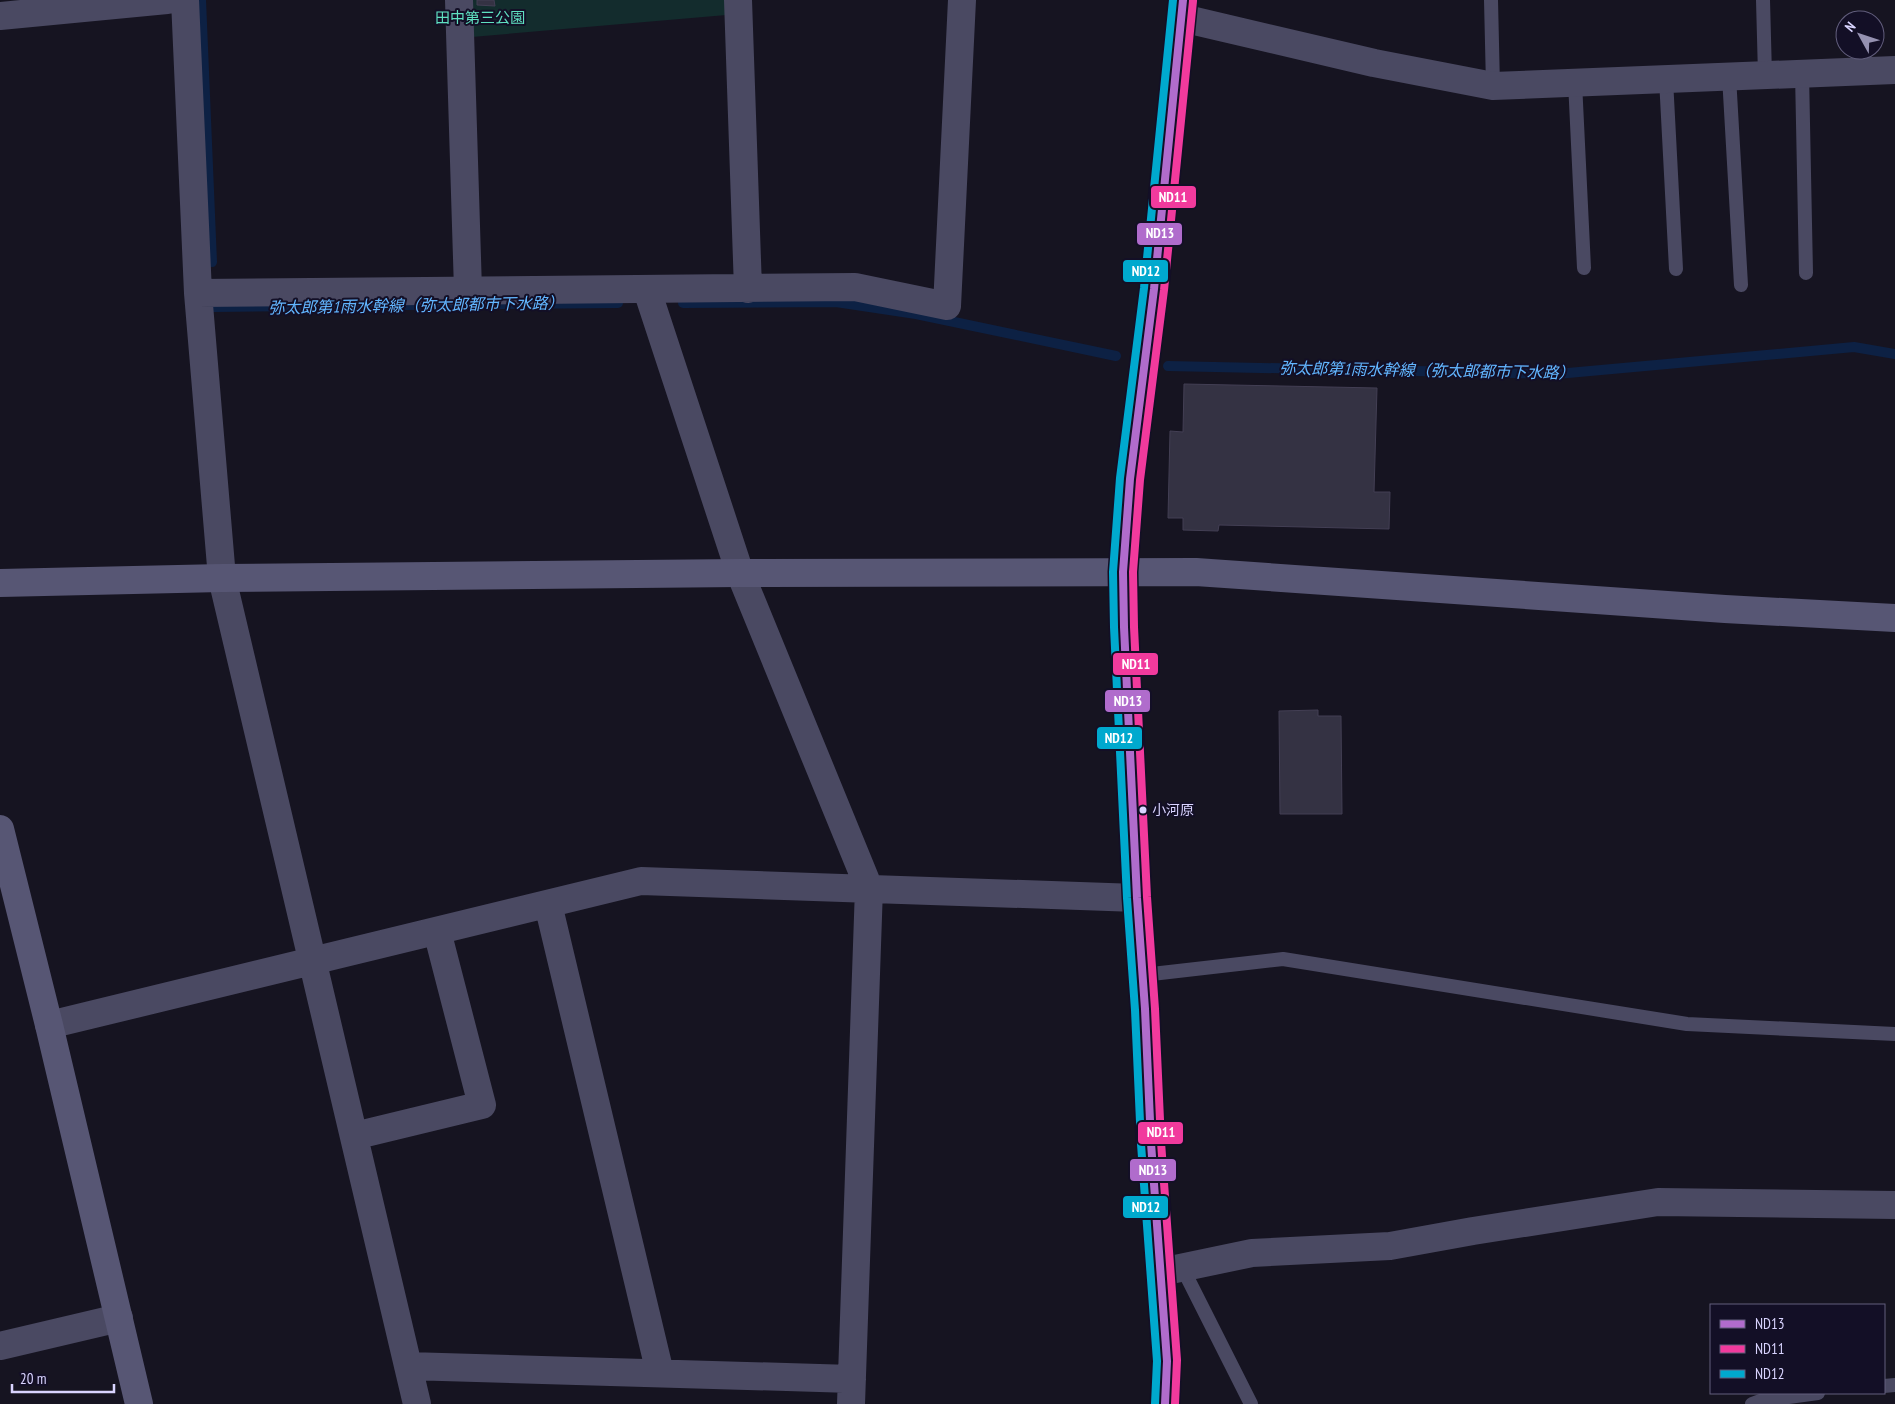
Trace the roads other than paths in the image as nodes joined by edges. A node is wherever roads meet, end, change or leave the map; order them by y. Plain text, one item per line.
1 (167, 0) edge
2 (185, 0) edge
3 (459, 0) edge
4 (738, 0) edge
5 (962, 0) edge
6 (1491, 0) edge
7 (1763, 0) edge
8 (1183, 9) edge
9 (0, 16) edge
10 (1895, 70) edge
11 (1802, 73) junction
12 (1765, 75) junction
13 (1729, 76) junction
14 (1666, 79) junction
15 (1575, 82) junction
16 (1493, 86) junction
17 (1584, 268) dead end
18 (1676, 269) dead end
19 (1806, 273) dead end
20 (1741, 285) dead end
21 (748, 289) junction
22 (468, 290) junction
23 (647, 290) junction
24 (198, 293) junction
25 (1123, 572) junction
26 (740, 573) junction
27 (222, 578) junction
28 (0, 583) edge
29 (1895, 618) edge
30 (0, 829) edge
31 (869, 888) junction
32 (1137, 898) junction
33 (9, 901) edge
34 (548, 904) junction
35 (437, 931) junction
36 (312, 962) junction
37 (1143, 976) junction
38 (49, 1025) junction
39 (1895, 1034) edge
40 (354, 1136) junction
41 (1895, 1205) edge
42 (1171, 1270) junction
43 (118, 1318) junction
44 (0, 1346) edge
45 (408, 1366) junction
46 (660, 1374) junction
47 (852, 1392) edge
48 (1811, 1394) edge
49 (139, 1404) edge
50 (417, 1404) edge
51 (1165, 1404) edge
52 (1251, 1404) edge
53 (1752, 1404) edge

1 - 9 street
2 - 24 street
3 - 22 street
4 - 21 street
5 - 21 street
6 - 16 lane
7 - 12 lane
8 - 16 street
8 - 25 main road
10 - 11 street
11 - 12 street
11 - 19 lane
12 - 13 street
13 - 14 street
13 - 20 lane
14 - 15 street
14 - 18 lane
15 - 16 street
15 - 17 lane
21 - 23 street
22 - 23 street
22 - 24 street
23 - 26 street
24 - 27 street
25 - 26 street
25 - 29 street
25 - 32 main road
26 - 27 street
26 - 31 street
27 - 28 street
27 - 36 street
30 - 33 street
31 - 32 street
31 - 34 street
31 - 47 street
32 - 37 main road
33 - 38 street
34 - 35 street
34 - 46 street
35 - 36 street
35 - 40 street
36 - 38 street
36 - 40 street
37 - 39 lane
37 - 42 main road
38 - 43 street
40 - 45 street
41 - 42 street
42 - 51 main road
42 - 52 lane
43 - 44 street
43 - 49 street
45 - 46 street
45 - 50 street
46 - 47 street
48 - 53 lane

